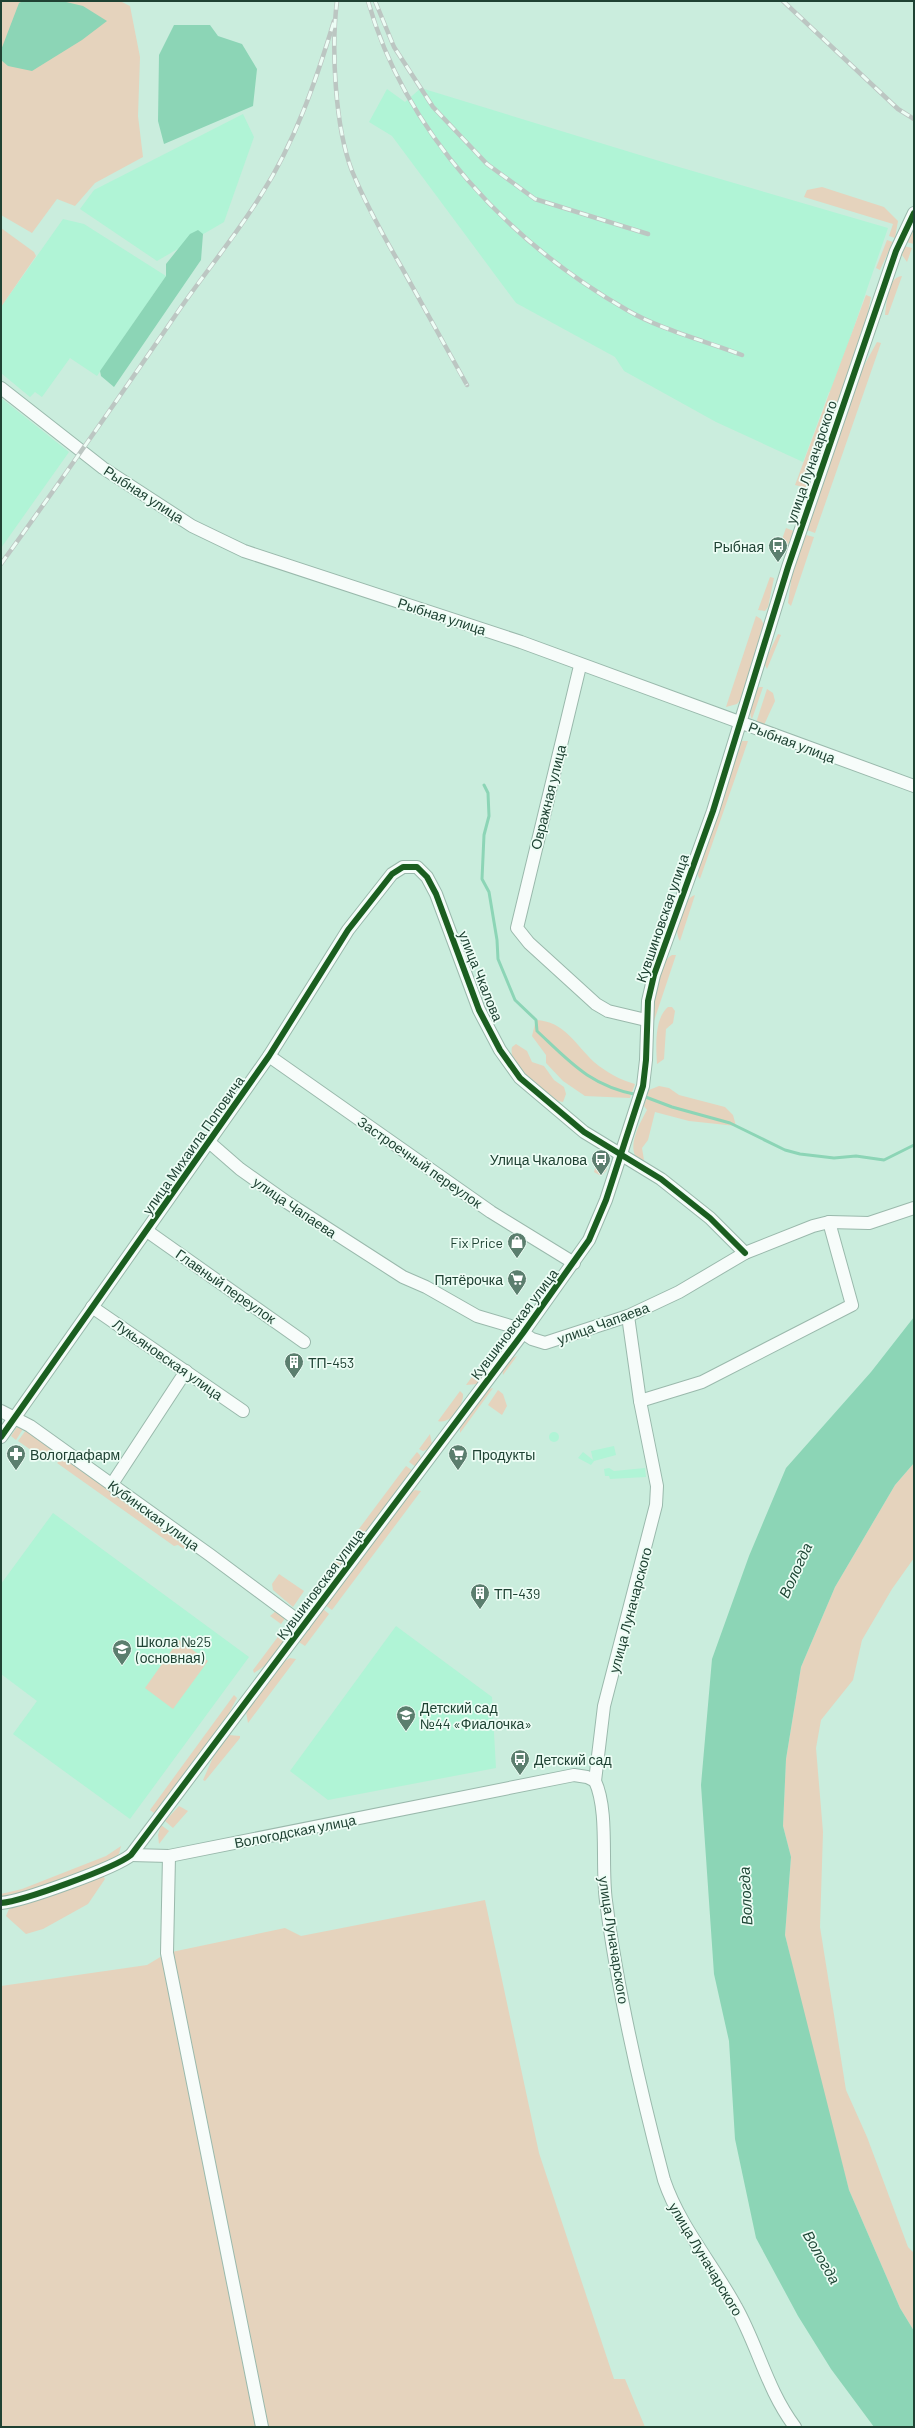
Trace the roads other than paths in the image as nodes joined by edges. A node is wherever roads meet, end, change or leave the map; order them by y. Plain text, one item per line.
1 (914, 213) edge
2 (1, 388) edge
3 (580, 666) junction
4 (740, 722) junction
5 (914, 786) edge
6 (403, 866) joint
7 (646, 1020) junction
8 (269, 1056) junction
9 (209, 1142) junction
10 (620, 1156) junction
11 (914, 1208) edge
12 (829, 1222) junction
13 (147, 1231) junction
14 (745, 1253) junction
15 (574, 1263) junction
16 (92, 1307) junction
17 (628, 1316) junction
18 (523, 1333) junction
19 (304, 1342) dead end
20 (186, 1371) junction
21 (640, 1400) junction
22 (1, 1411) edge
23 (243, 1411) dead end
24 (14, 1418) junction
25 (1, 1437) edge
26 (112, 1484) junction
27 (304, 1626) junction
28 (595, 1781) junction
29 (131, 1855) junction
30 (169, 1856) junction
31 (1, 1903) edge
32 (262, 2427) edge
33 (795, 2427) edge

1 - 4 street, улица Луначарского
2 - 3 street, Рыбная улица
3 - 4 street, Рыбная улица
3 - 7 street, Овражная улица
4 - 5 street, Рыбная улица
4 - 7 street, Кувшиновская улица
6 - 8 street, улица Михаила Поповича
6 - 10 street, улица Чкалова
7 - 10 street, Кувшиновская улица
8 - 9 street, улица Михаила Поповича
8 - 15 street, Застроечный переулок
9 - 13 street, улица Михаила Поповича
9 - 18 street, улица Чапаева
10 - 14 street, улица Чкалова
10 - 15 street, Кувшиновская улица
11 - 12 street, улица Чапаева
12 - 14 street, улица Чапаева
12 - 21 street
13 - 16 street, улица Михаила Поповича
13 - 19 street, Главный переулок
14 - 17 street, улица Чапаева
15 - 18 street, Кувшиновская улица
16 - 20 street, Лукьяновская улица
16 - 24 street, улица Михаила Поповича
17 - 18 street, улица Чапаева
17 - 21 street, улица Луначарского
18 - 27 street, Кувшиновская улица
20 - 23 street, Лукьяновская улица
20 - 26 street
21 - 28 street, улица Луначарского
22 - 24 street, Кубинская улица
24 - 25 street, улица Михаила Поповича
24 - 26 street, Кубинская улица
26 - 27 street, Кубинская улица
27 - 29 street, Кувшиновская улица
28 - 30 street, Вологодская улица
28 - 33 street, улица Луначарского
29 - 30 street, Вологодская улица
29 - 31 street
30 - 32 street

